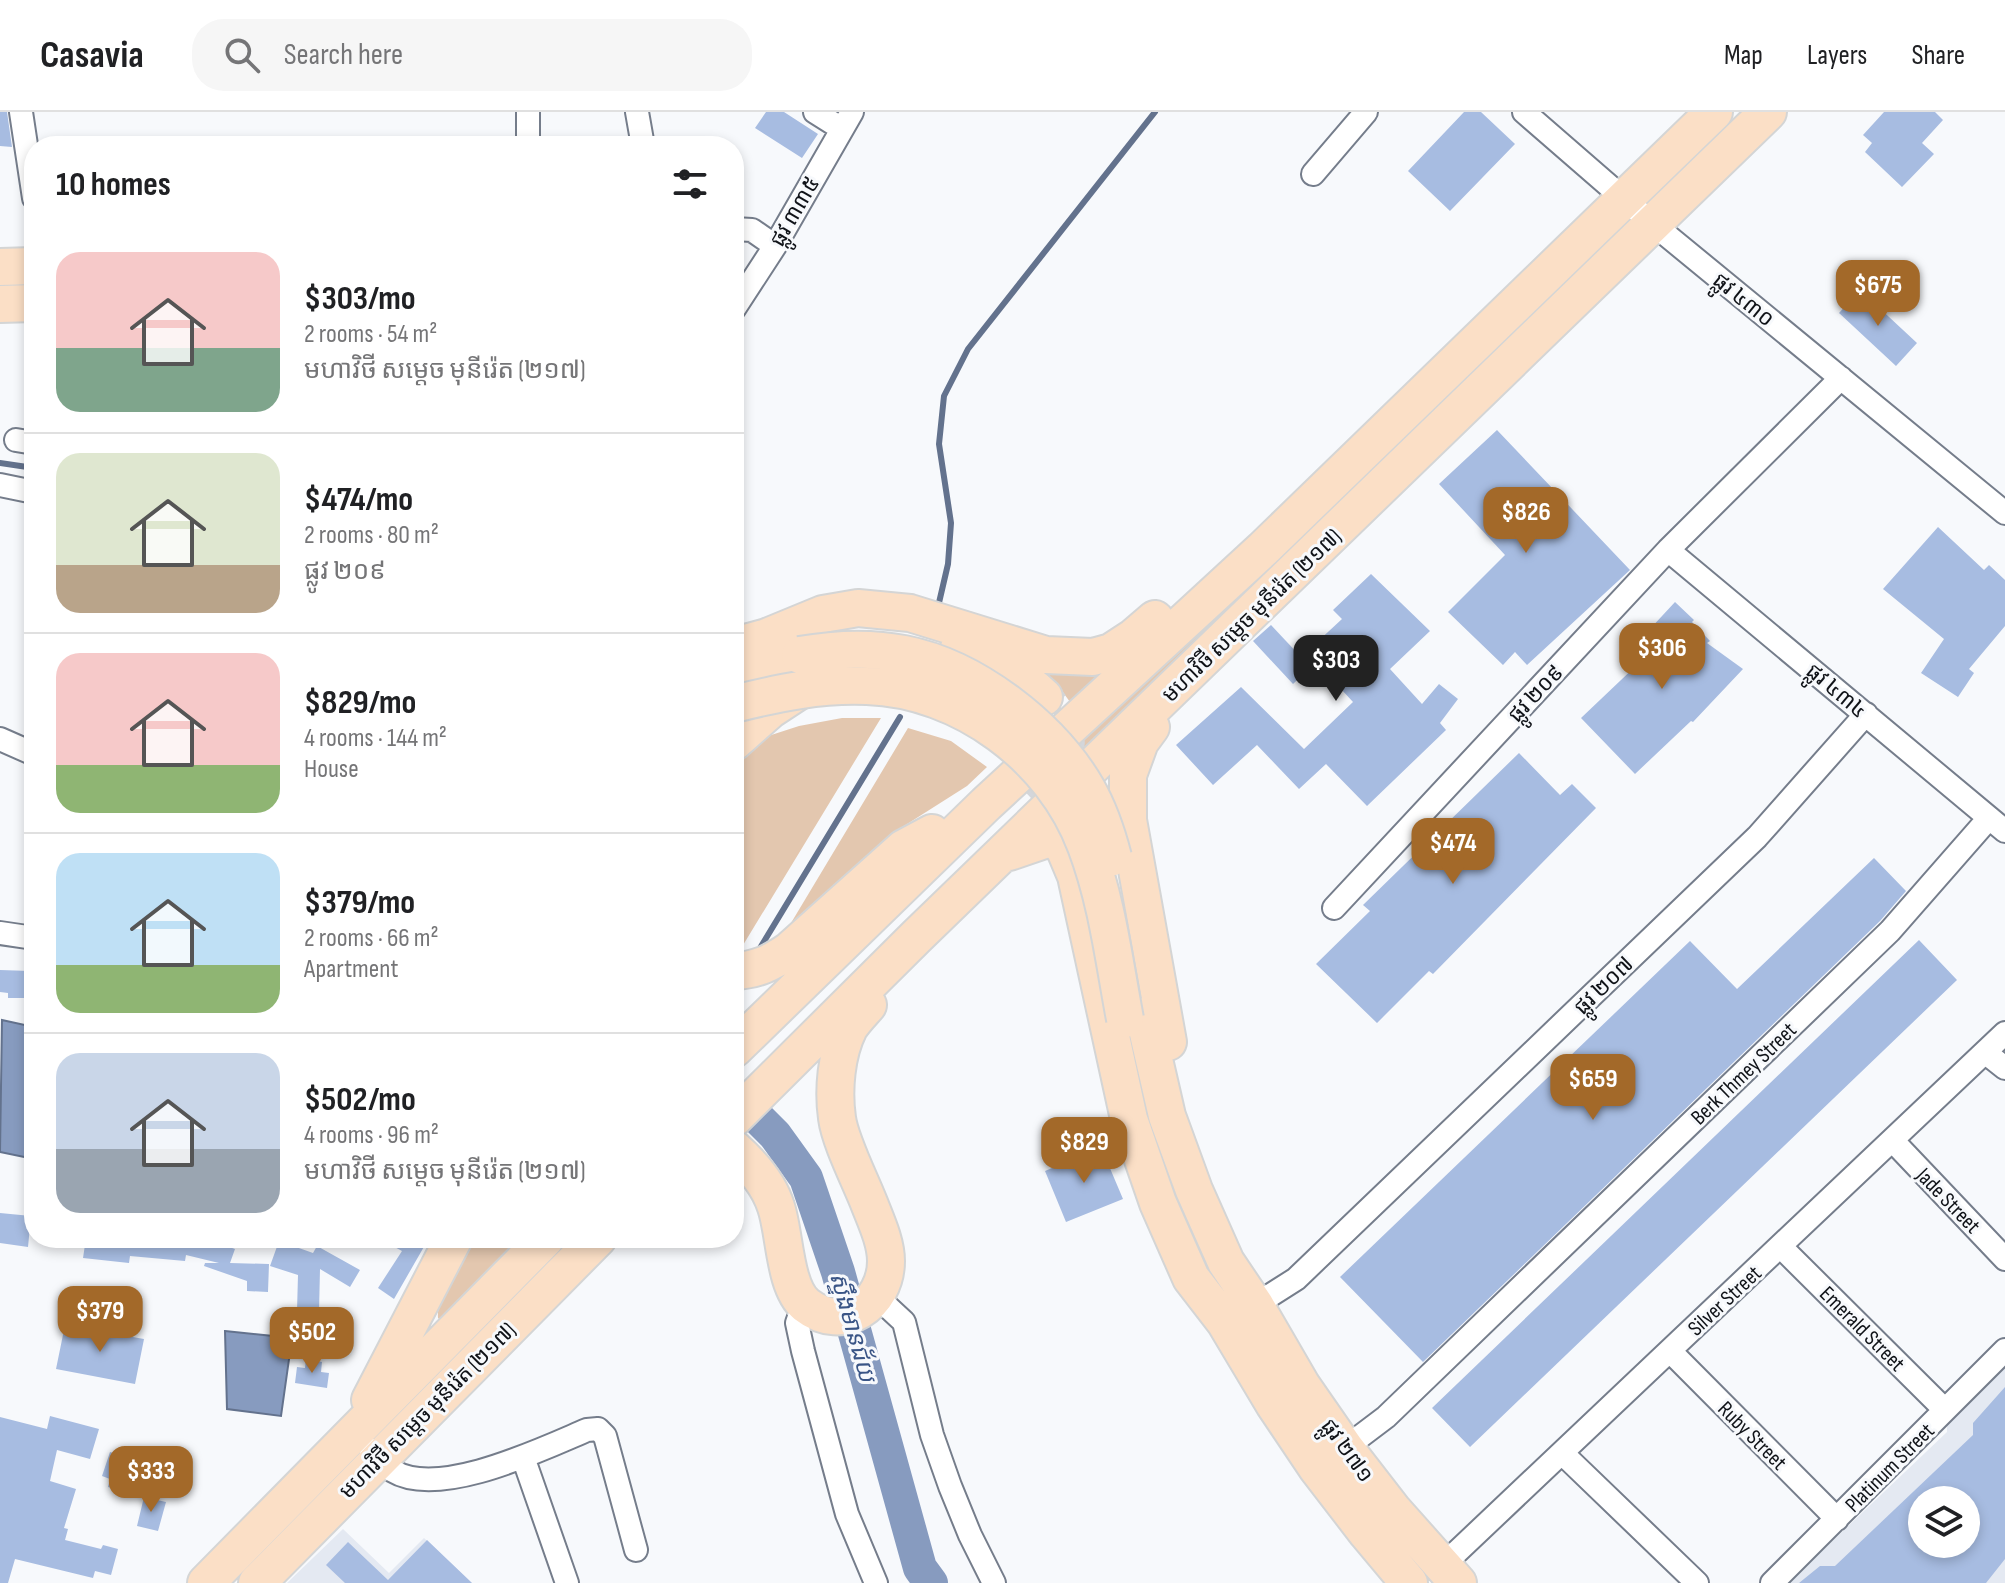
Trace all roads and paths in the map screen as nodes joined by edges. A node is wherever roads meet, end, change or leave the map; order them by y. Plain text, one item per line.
1 (21, 112) edge
2 (528, 112) edge
3 (637, 112) edge
4 (815, 112) edge
5 (1366, 112) edge
6 (1524, 112) edge
7 (1714, 112) edge
8 (1768, 112) edge
9 (847, 121) edge
10 (25, 136) edge
11 (528, 136) edge
12 (641, 136) edge
13 (1313, 174) dead end
14 (1625, 198) junction
15 (1653, 224) junction
16 (744, 230) edge
17 (775, 246) junction
18 (24, 266) edge
19 (0, 267) edge
20 (744, 294) edge
21 (24, 303) edge
22 (0, 304) edge
23 (1841, 378) junction
24 (0, 486) edge
25 (24, 490) edge
26 (2005, 513) edge
27 (1263, 549) junction
28 (1668, 550) junction
29 (775, 658) edge
30 (744, 670) edge
31 (744, 678) edge
32 (744, 693) edge
33 (1170, 694) junction
34 (1044, 697) tunnel mouth
35 (1866, 714) junction
36 (744, 733) edge
37 (0, 739) edge
38 (24, 750) edge
39 (1031, 798) tunnel mouth
40 (1997, 824) edge
41 (1004, 854) junction
42 (1334, 908) dead end
43 (0, 933) edge
44 (24, 937) edge
45 (916, 937) junction
46 (744, 970) edge
47 (811, 987) junction
48 (2005, 1033) edge
49 (744, 1041) edge
50 (1986, 1053) junction
51 (2005, 1068) edge
52 (744, 1073) edge
53 (744, 1101) edge
54 (1893, 1141) junction
55 (744, 1158) edge
56 (1781, 1247) junction
57 (449, 1248) edge
58 (536, 1248) edge
59 (588, 1248) edge
60 (2005, 1259) edge
61 (876, 1297) junction
62 (805, 1304) junction
63 (1240, 1313) junction
64 (2005, 1350) edge
65 (1670, 1351) junction
66 (1945, 1410) junction
67 (353, 1432) junction
68 (1345, 1448) junction
69 (1562, 1453) junction
70 (523, 1457) junction
71 (379, 1458) junction
72 (1837, 1519) junction
73 (636, 1550) dead end
74 (1450, 1575) edge
75 (206, 1583) edge
76 (257, 1583) edge
77 (567, 1583) edge
78 (876, 1583) edge
79 (994, 1583) edge
80 (1409, 1583) edge
81 (1697, 1583) edge
82 (1772, 1583) edge

1 - 10 street
2 - 11 street
3 - 12 street
4 - 9 street
5 - 13 street
6 - 14 street, ផ្លូវ ៤៣០
7 - 14 main road, មហាវិថី សម្តេច មុនីរ៉េត (២១៧)
8 - 15 main road, មហាវិថី សម្តេច មុនីរ៉េត (២១៧)
9 - 17 street, ផ្លូវ ៣៣៥
14 - 15 street, ផ្លូវ ៤៣០
14 - 27 main road, មហាវិថី សម្តេច មុនីរ៉េត (២១៧)
15 - 23 street, ផ្លូវ ៤៣០
15 - 33 main road, មហាវិថី សម្តេច មុនីរ៉េត (២១៧)
16 - 17 street
17 - 20 street, ផ្លូវ ៣៣៥
18 - 19 main road
21 - 22 main road
23 - 26 street, ផ្លូវ ៤៣០
23 - 28 street, ផ្លូវ ២០៩
24 - 25 street
27 - 29 main road
27 - 47 main road, មហាវិថី សម្តេច មុនីរ៉េត (២១៧)
28 - 35 street, ផ្លូវ ៤៣៤
28 - 42 street, ផ្លូវ ២០៩
29 - 30 main road
29 - 31 main road
29 - 32 main road, bridge
29 - 34 main road
29 - 36 main road
29 - 63 main road, bridge
33 - 41 main road, មហាវិថី សម្តេច មុនីរ៉េត (២១៧)
33 - 63 main road
35 - 40 street, ផ្លូវ ៤៣៤
35 - 63 street, ផ្លូវ ២០៧
37 - 38 street
39 - 47 main road
40 - 68 street, Berk Thmey Street
41 - 45 main road, មហាវិថី សម្តេច មុនីរ៉េត (២១៧)
41 - 63 main road
43 - 44 street
45 - 47 main road, មហាវិថី សម្តេច មុនីរ៉េត (២១៧)
45 - 61 main road
46 - 47 main road
47 - 49 main road, មហាវិថី សម្តេច មុនីរ៉េត (២១៧)
47 - 52 main road
47 - 53 main road, មហាវិថី សម្តេច មុនីរ៉េត (២១៧)
48 - 50 street, Silver Street
50 - 51 street
50 - 54 street, Silver Street
54 - 56 street, Silver Street
54 - 60 street, Jade Street
55 - 62 main road
56 - 65 street, Silver Street
56 - 66 street, Emerald Street
57 - 67 main road
58 - 67 main road, មហាវិថី សម្តេច មុនីរ៉េត (២១៧)
59 - 71 main road, មហាវិថី សម្តេច មុនីរ៉េត (២១៧)
61 - 62 main road
61 - 79 street
62 - 78 street
63 - 68 main road, ផ្លូវ ២៧១
63 - 80 main road, ផ្លូវ ២៧១
64 - 66 street, Platinum Street
65 - 69 street, Silver Street
65 - 72 street, Ruby Street
66 - 72 street, Platinum Street
67 - 71 street
67 - 75 main road, មហាវិថី សម្តេច មុនីរ៉េត (២១៧)
68 - 74 main road, ផ្លូវ ២៧១
69 - 74 street, Silver Street
69 - 81 street
70 - 71 street
70 - 73 street
70 - 77 street
71 - 76 main road, មហាវិថី សម្តេច មុនីរ៉េត (២១៧)
72 - 82 street, Platinum Street

